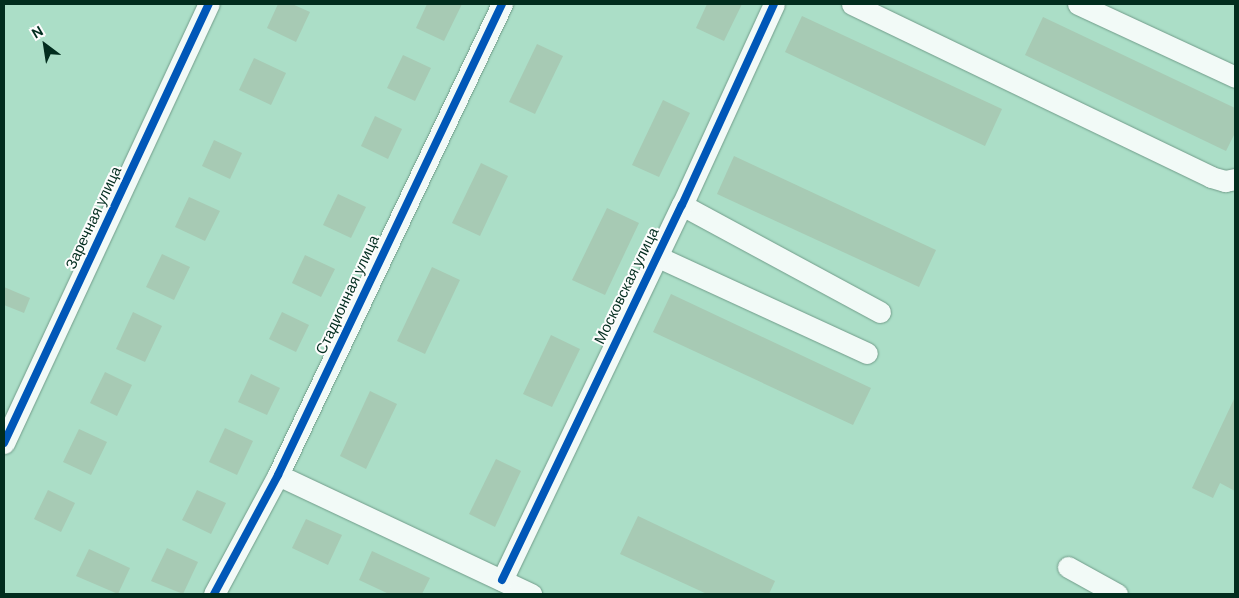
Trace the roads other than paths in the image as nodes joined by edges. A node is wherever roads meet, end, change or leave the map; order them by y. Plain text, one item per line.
1 (208, 4) edge
2 (502, 4) edge
3 (774, 4) edge
4 (852, 4) edge
5 (1078, 4) edge
6 (1235, 77) edge
7 (1235, 179) edge
8 (682, 205) junction
9 (656, 256) junction
10 (880, 312) dead end
11 (867, 353) dead end
12 (4, 443) edge
13 (278, 475) junction
14 (1068, 567) dead end
15 (502, 580) junction
16 (214, 594) edge
17 (531, 594) edge
18 (1117, 594) edge

1 - 12 street, Заречная улица
2 - 13 street, Стадионная улица
3 - 8 street, Московская улица
4 - 7 street
5 - 6 street
8 - 9 street, Московская улица
8 - 10 street
9 - 11 street
9 - 15 street, Московская улица
13 - 15 street
13 - 16 street, Стадионная улица
14 - 18 street
15 - 17 street

